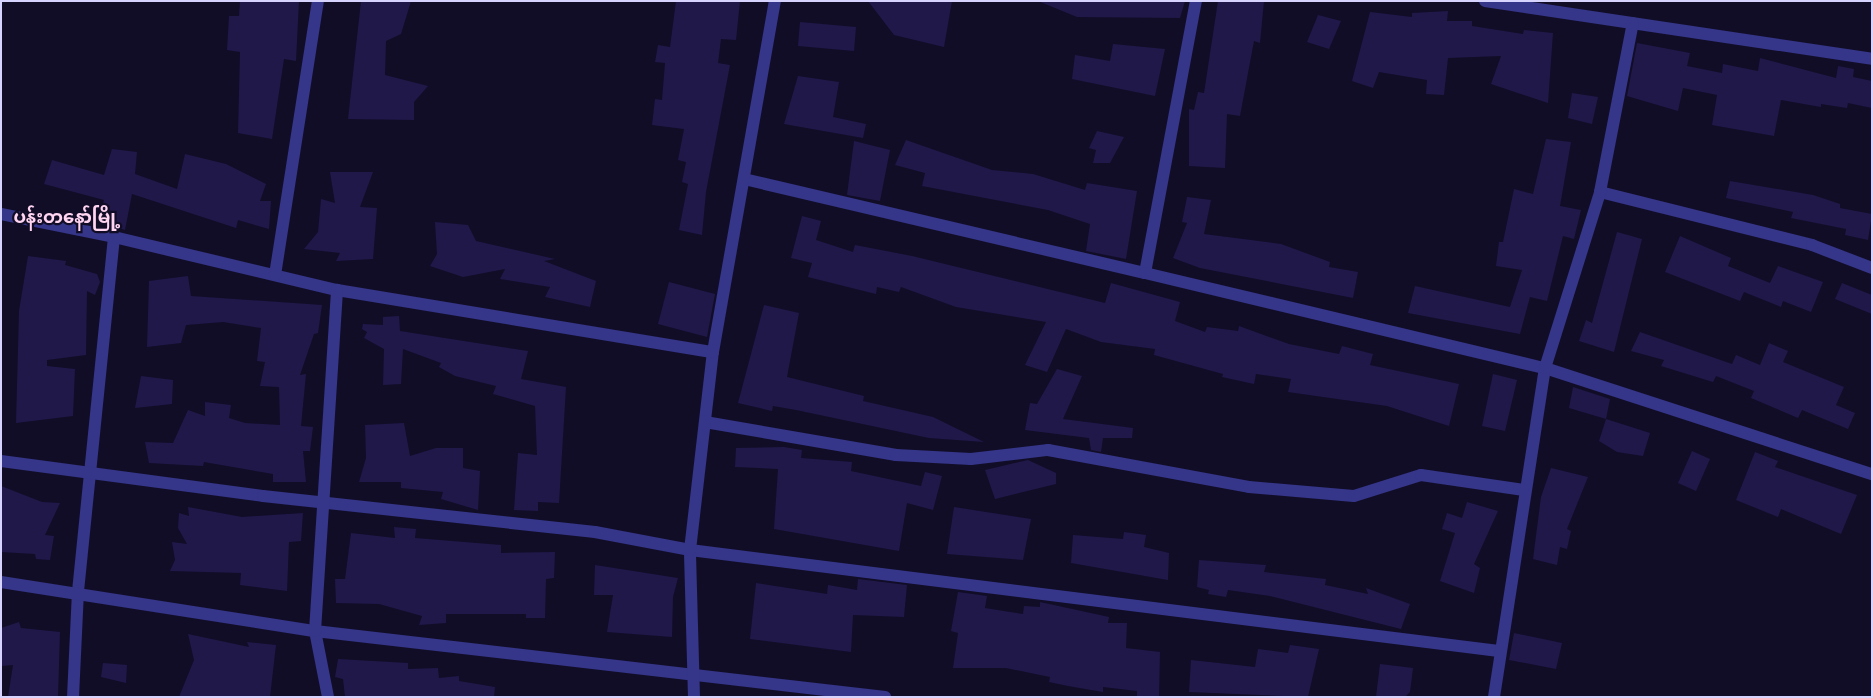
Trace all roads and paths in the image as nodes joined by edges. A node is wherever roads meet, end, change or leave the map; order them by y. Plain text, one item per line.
1 (318, 1) edge
2 (775, 1) edge
3 (1196, 1) edge
4 (1486, 1) edge
5 (1633, 24) junction
6 (1872, 59) edge
7 (744, 179) junction
8 (1600, 192) junction
9 (1, 214) edge
10 (114, 237) junction
11 (1872, 268) edge
12 (1145, 273) junction
13 (275, 275) junction
14 (337, 290) junction
15 (713, 352) junction
16 (1545, 368) junction
17 (705, 422) junction
18 (1, 461) edge
19 (92, 473) junction
20 (1872, 474) edge
21 (1524, 490) junction
22 (323, 501) junction
23 (690, 550) junction
24 (1, 582) edge
25 (78, 591) junction
26 (315, 631) junction
27 (1499, 651) junction
28 (690, 676) junction
29 (73, 697) edge
30 (328, 697) edge
31 (694, 697) edge
32 (885, 697) edge
33 (1494, 697) edge

1 - 13 street
2 - 7 street
3 - 12 street
4 - 5 street
5 - 6 street
5 - 8 street
7 - 12 street
7 - 15 street
8 - 11 street
8 - 16 street
9 - 10 street
10 - 13 street
10 - 19 street
12 - 16 street
13 - 14 street
14 - 15 street
14 - 22 street
15 - 17 street
16 - 20 street
16 - 21 street
17 - 21 street
17 - 23 street
18 - 19 street
19 - 22 street
19 - 25 street
21 - 27 street
22 - 23 street
22 - 26 street
23 - 27 street
23 - 28 street
24 - 25 street
25 - 26 street
25 - 29 street
26 - 28 street
26 - 30 street
27 - 33 street
28 - 31 street
28 - 32 street

